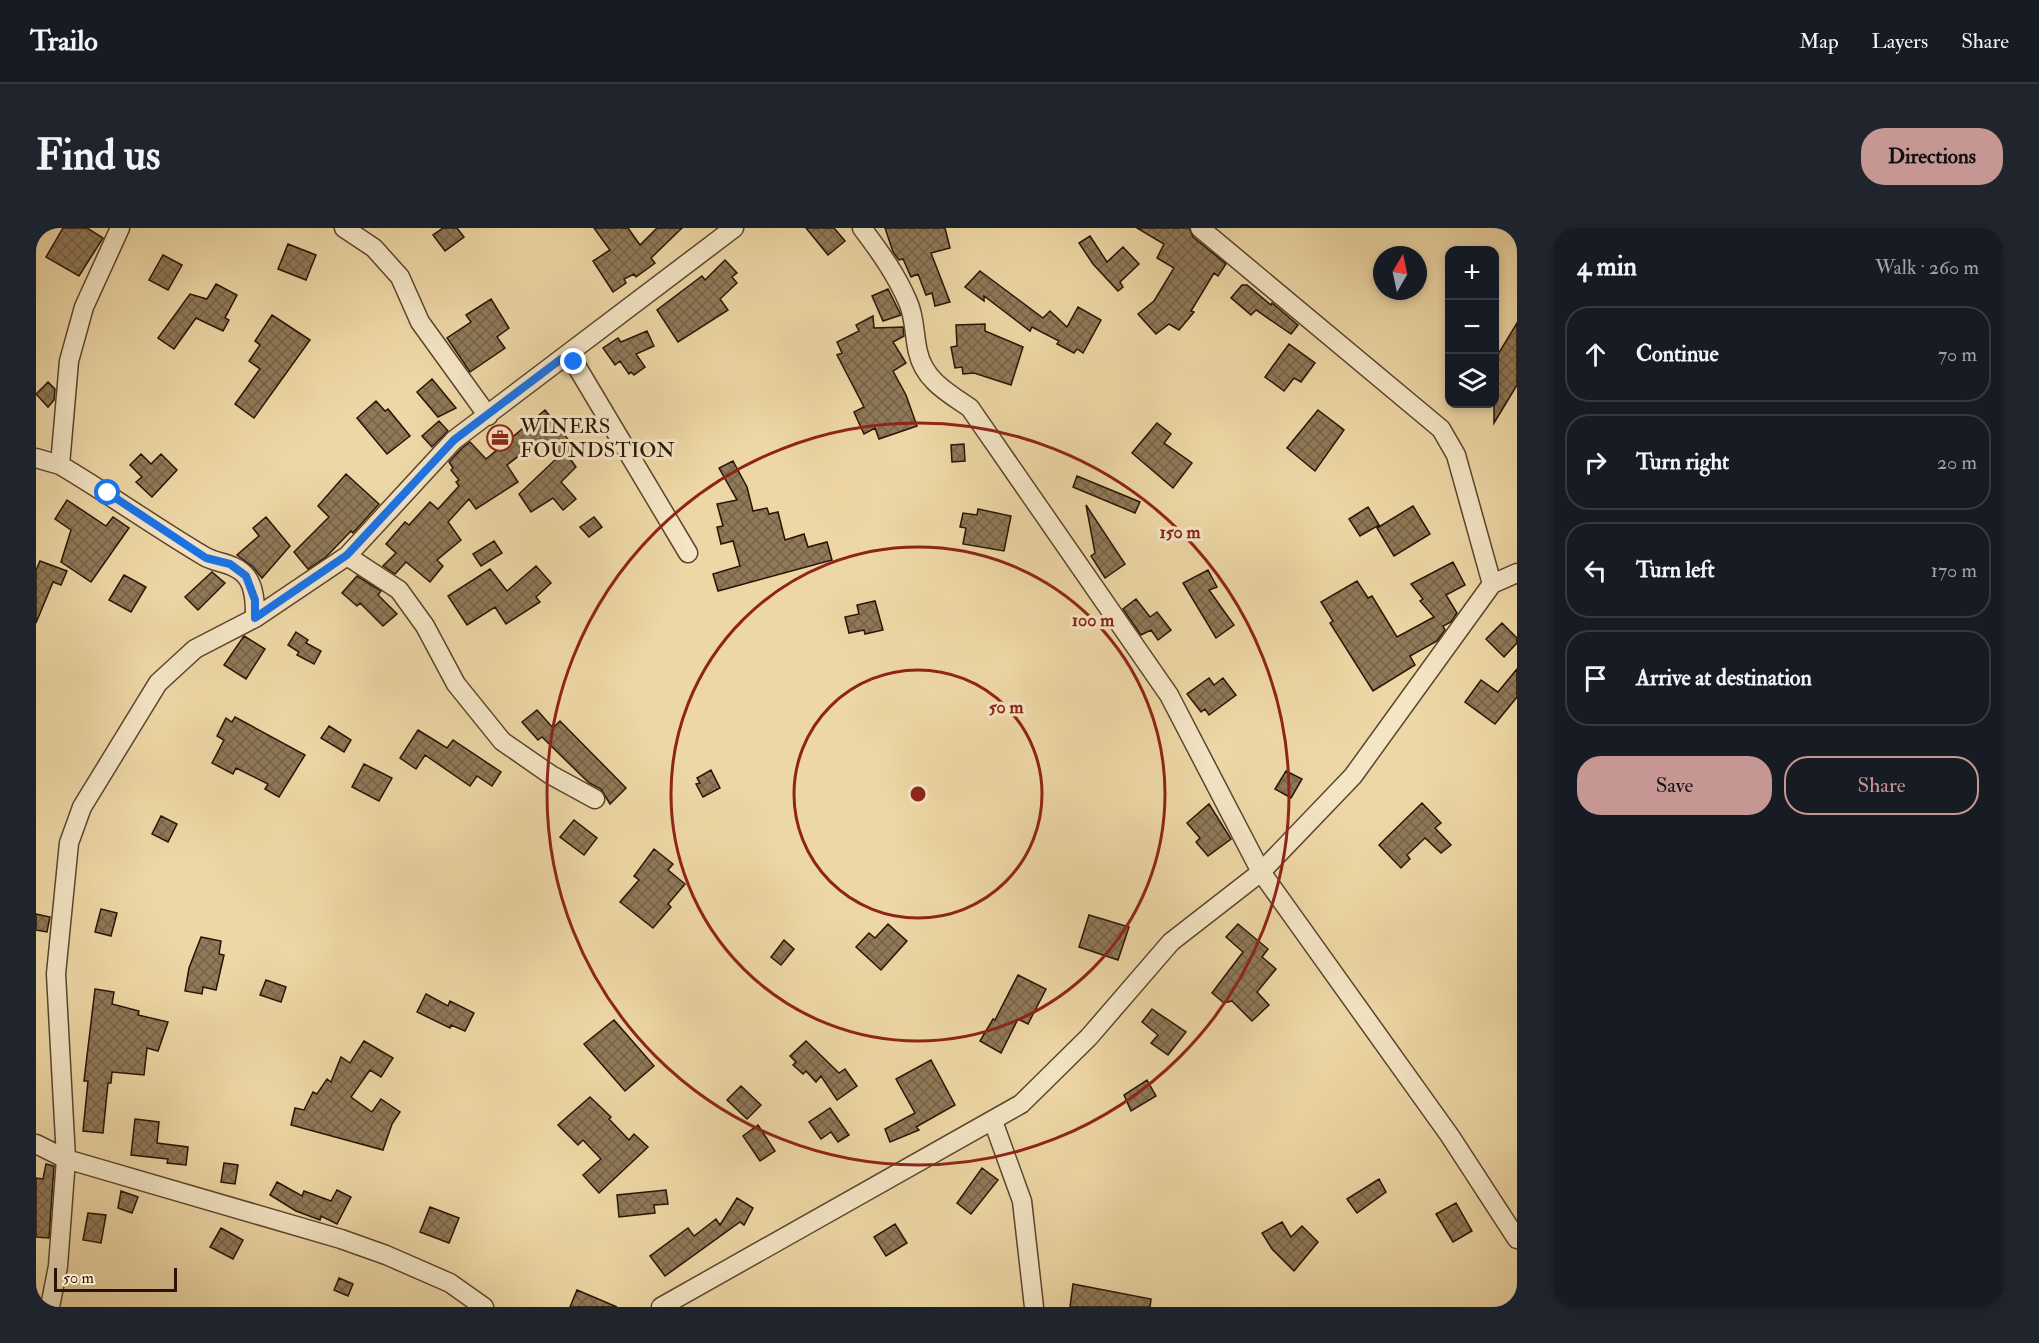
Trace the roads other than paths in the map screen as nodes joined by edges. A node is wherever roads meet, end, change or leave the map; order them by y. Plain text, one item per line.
1 (120, 228) edge
2 (344, 228) edge
3 (734, 228) edge
4 (861, 228) edge
5 (1200, 228) edge
6 (561, 359) junction
7 (488, 416) junction
8 (36, 458) edge
9 (60, 465) junction
10 (688, 553) dead end
11 (347, 555) junction
12 (1517, 573) edge
13 (1492, 584) junction
14 (255, 618) junction
15 (595, 799) dead end
16 (1261, 872) junction
17 (993, 1121) junction
18 (36, 1144) edge
19 (66, 1159) junction
20 (1517, 1239) edge
21 (50, 1307) edge
22 (484, 1307) edge
23 (661, 1307) edge
24 (1034, 1307) edge

1 - 9 street
2 - 7 street
3 - 6 street
4 - 16 street
5 - 13 street
6 - 7 street
6 - 10 street
7 - 11 street
8 - 9 street
9 - 14 street
11 - 14 street
11 - 15 street
12 - 13 street
13 - 16 street
14 - 19 street
16 - 17 street
16 - 20 street
17 - 23 street
17 - 24 street
18 - 19 street
19 - 21 street
19 - 22 street

